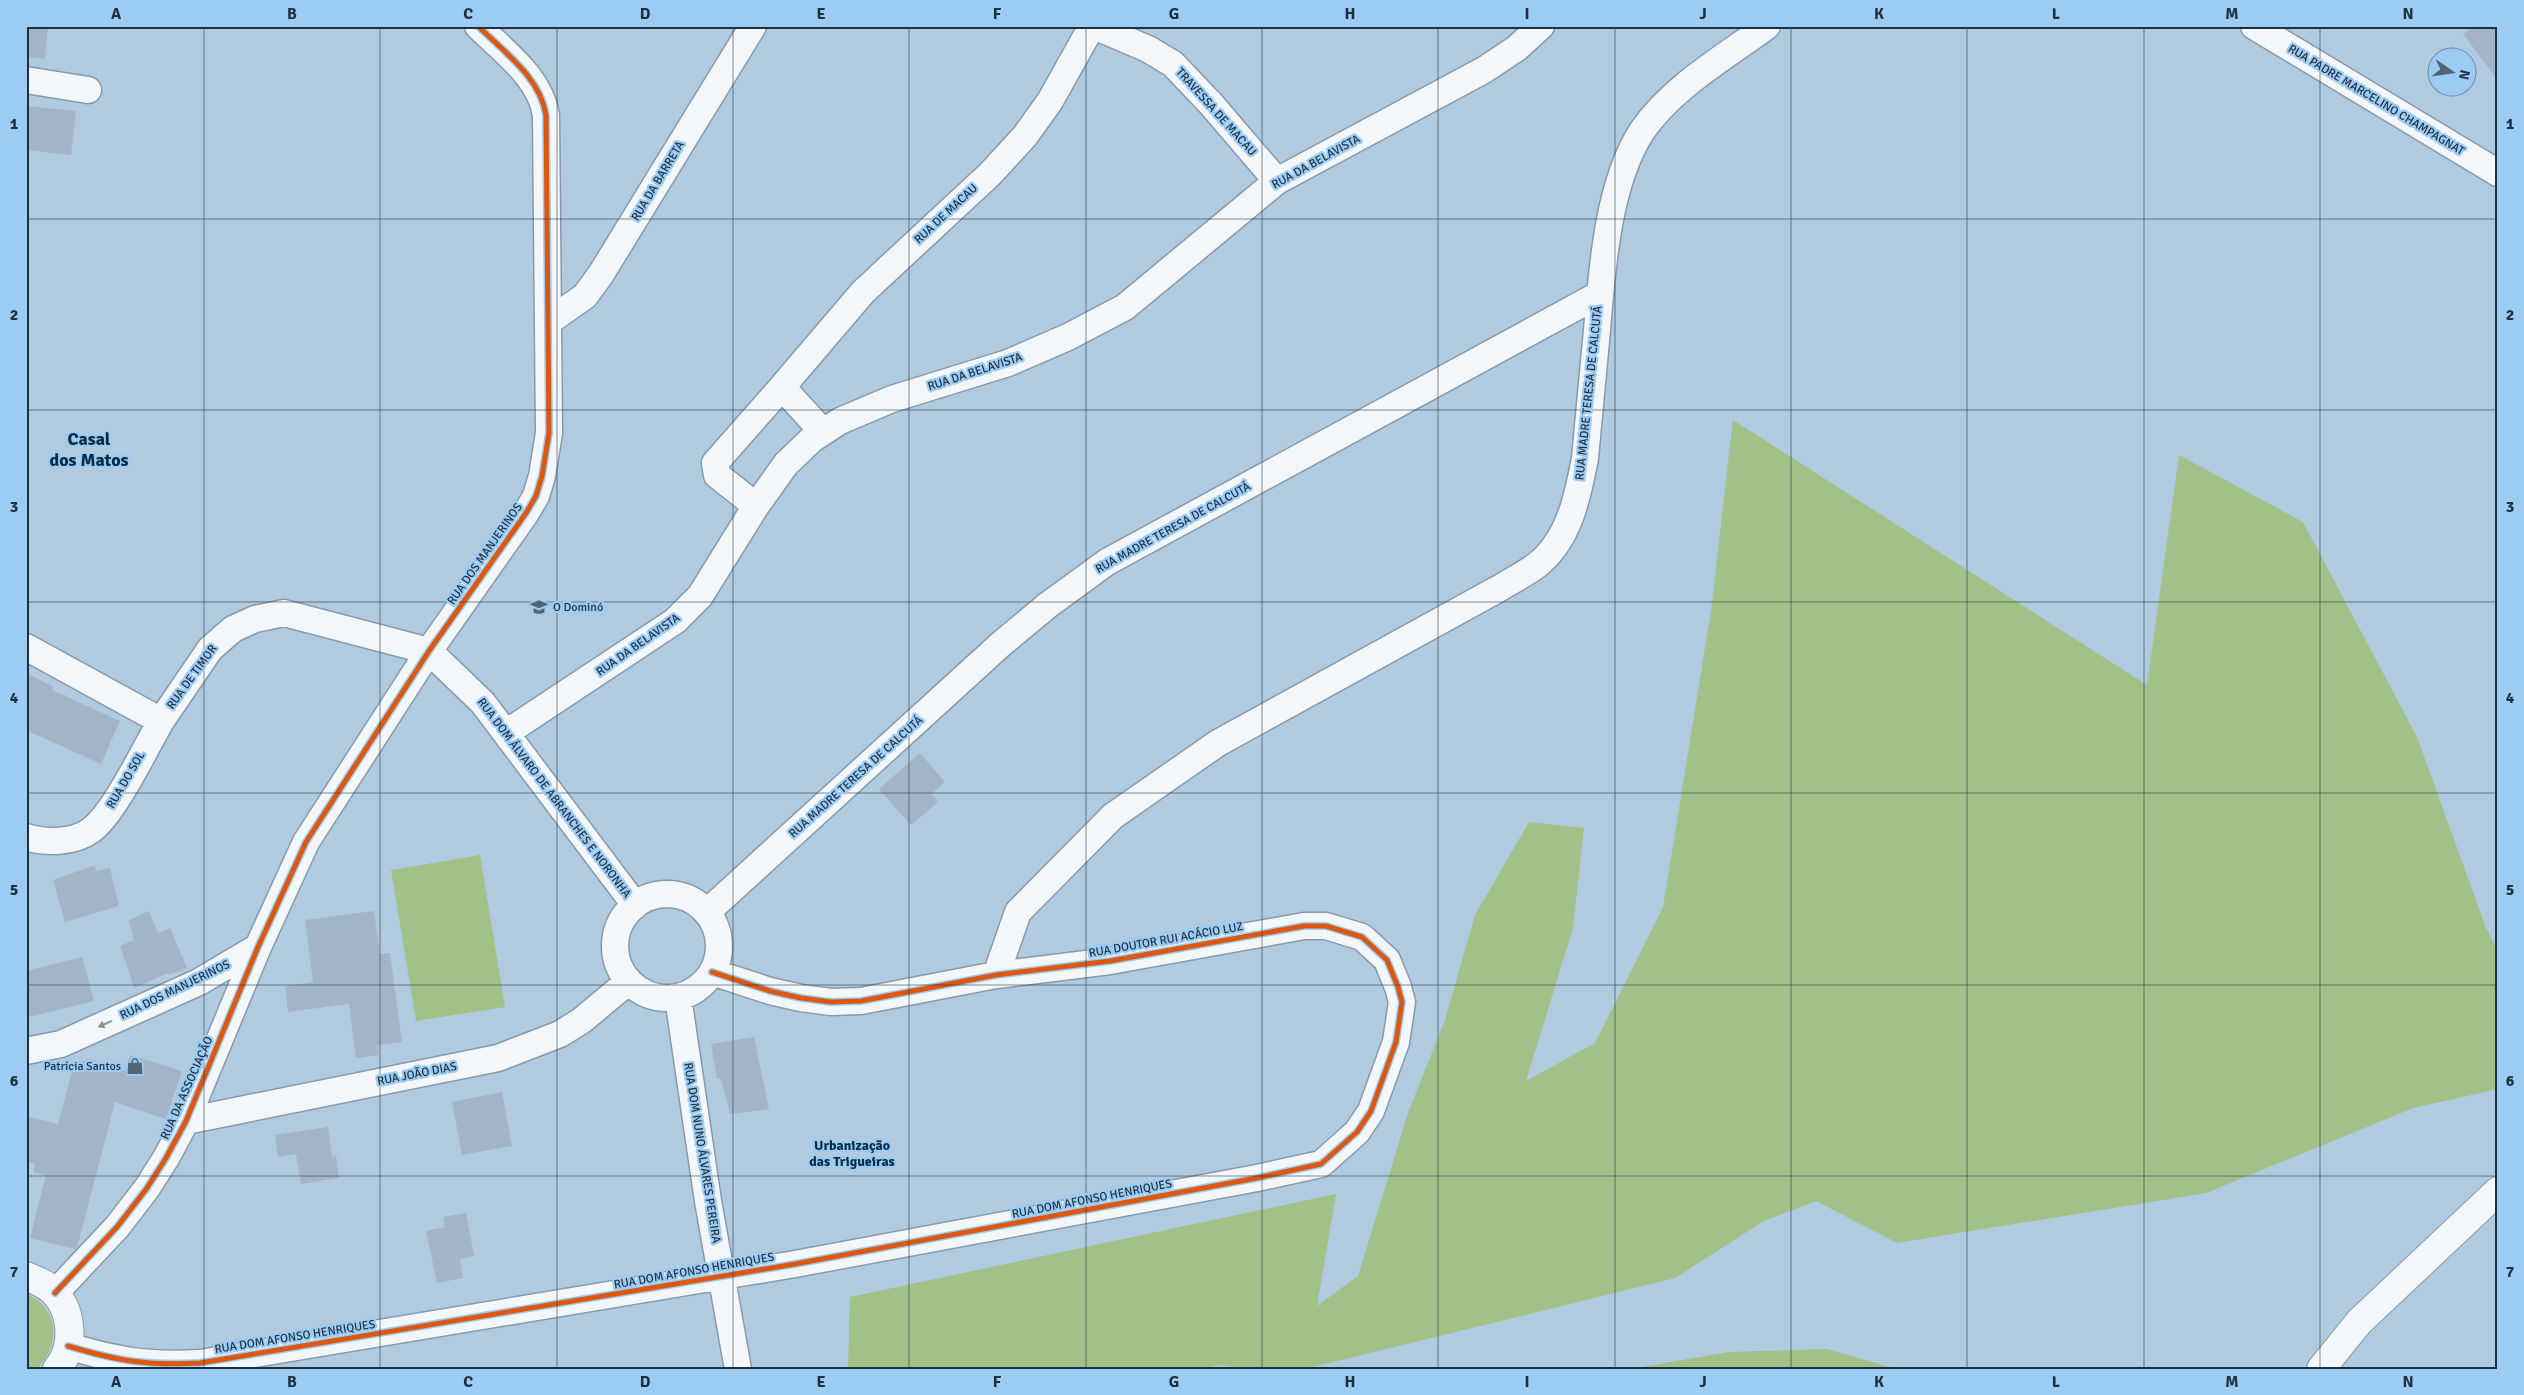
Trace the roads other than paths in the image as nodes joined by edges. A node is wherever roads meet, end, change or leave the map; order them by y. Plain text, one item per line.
1 (478, 26) edge
2 (753, 26) edge
3 (1093, 26) edge
4 (1541, 26) edge
5 (1767, 26) edge
6 (2254, 26) edge
7 (26, 80) edge
8 (88, 90) dead end
9 (2496, 166) edge
10 (1277, 181) junction
11 (1600, 294) junction
12 (548, 322) junction
13 (782, 387) junction
14 (823, 432) junction
15 (756, 506) junction
16 (26, 647) edge
17 (429, 651) junction
18 (161, 721) junction
19 (506, 733) junction
20 (26, 838) edge
21 (635, 905) junction
22 (707, 912) junction
23 (258, 947) junction
24 (712, 972) junction
25 (996, 975) junction
26 (628, 981) junction
27 (678, 997) junction
28 (26, 1051) edge
29 (186, 1122) junction
30 (1321, 1164) joint
31 (2498, 1191) edge
32 (26, 1276) edge
33 (721, 1276) junction
34 (55, 1293) junction
35 (62, 1358) edge
36 (738, 1369) edge
37 (2321, 1369) edge

1 - 12 street, RUA DOS MANJERINOS
2 - 12 street, RUA DA BARRETA
3 - 10 street, TRAVESSA DE MACAU
3 - 13 street, RUA DE MACAU
4 - 10 street, RUA DA BELAVISTA
5 - 11 street, RUA MADRE TERESA DE CALCUTÁ
6 - 9 street, RUA PADRE MARCELINO CHAMPAGNAT
7 - 8 street
10 - 14 street, RUA DA BELAVISTA
11 - 22 street, RUA MADRE TERESA DE CALCUTÁ
11 - 25 street, RUA MADRE TERESA DE CALCUTÁ
12 - 17 street, RUA DOS MANJERINOS
13 - 14 street
13 - 15 street, RUA DE MACAU
14 - 15 street, RUA DA BELAVISTA
15 - 19 street, RUA DA BELAVISTA
16 - 18 street, RUA DE TIMOR
17 - 18 street, RUA DE TIMOR
17 - 19 street, RUA DOM ÁLVARO DE ABRANCHES E NORONHA
17 - 23 street, RUA DOS MANJERINOS
18 - 20 street, RUA DO SOL
19 - 21 street, RUA DOM ÁLVARO DE ABRANCHES E NORONHA
21 - 22 street
21 - 26 street
22 - 24 street
23 -> 28 street, RUA DOS MANJERINOS
23 - 29 street, RUA DA ASSOCIAÇÃO
24 - 25 street, RUA DOUTOR RUI ACÁCIO LUZ
24 - 27 street
25 - 30 street, RUA DOUTOR RUI ACÁCIO LUZ
26 - 27 street
26 - 29 street, RUA JOÃO DIAS
27 - 33 street, RUA DOM NUNO ÁLVARES PEREIRA
29 - 34 street, RUA DA ASSOCIAÇÃO
30 - 33 street, RUA DOM AFONSO HENRIQUES
31 - 37 main road
32 - 34 main road
33 - 35 street, RUA DOM AFONSO HENRIQUES
33 - 36 street, RUA DOM NUNO ÁLVARES PEREIRA
34 - 35 main road

